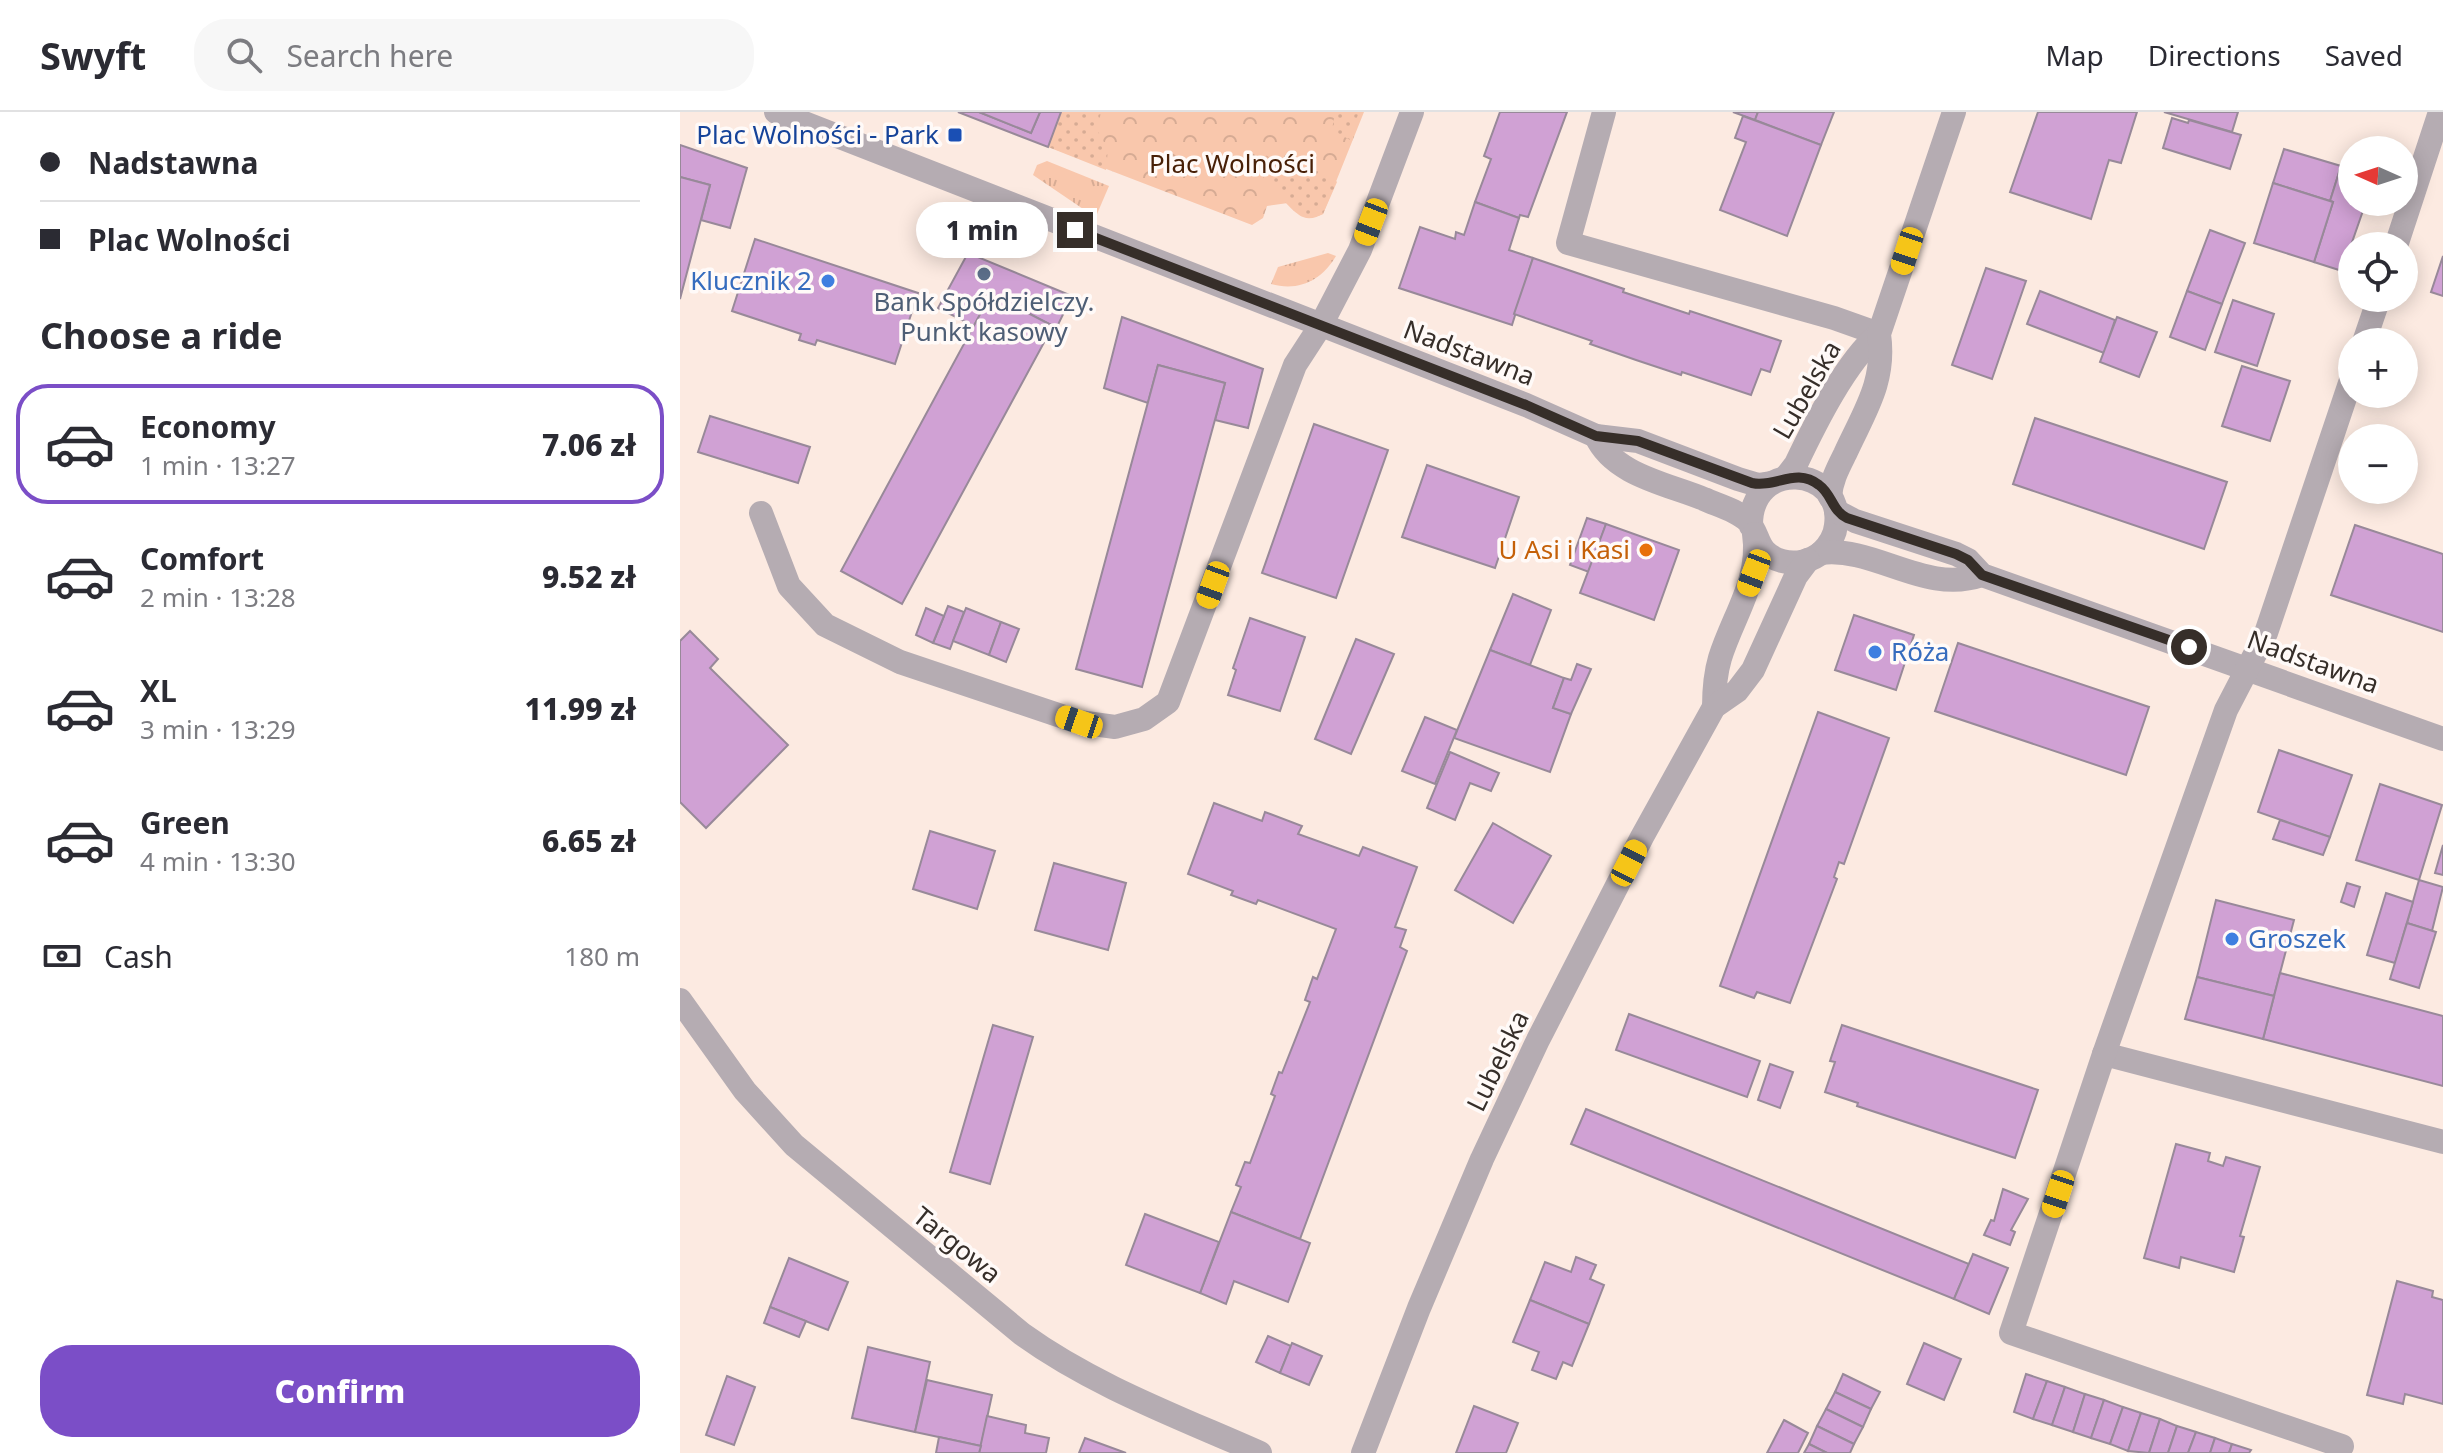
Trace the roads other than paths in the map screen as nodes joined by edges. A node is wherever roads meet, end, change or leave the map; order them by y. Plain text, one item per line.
1 (776, 112) edge
2 (1412, 112) edge
3 (1604, 112) edge
4 (1954, 112) edge
5 (2440, 112) edge
6 (2433, 167) edge
7 (2403, 232) edge
8 (1321, 325) junction
9 (1879, 334) junction
10 (2342, 408) edge
11 (1596, 436) junction
12 (1779, 480) junction
13 (1833, 504) junction
14 (761, 513) dead end
15 (1752, 530) junction
16 (1815, 556) junction
17 (1982, 575) junction
18 (2249, 668) junction
19 (1714, 707) junction
20 (2443, 739) edge
21 (680, 1000) edge
22 (2104, 1054) junction
23 (2443, 1142) edge
24 (2342, 1446) dead end
25 (1260, 1453) edge
26 (1363, 1453) edge

1 - 8 street
2 - 8 street
3 - 9 street
4 - 9 street, Lubelska
5 - 6 street
6 - 7 street
8 - 11 street, Nadstawna
8 - 14 street
9 - 12 street, Lubelska
9 - 13 street, Lubelska
10 - 18 street
11 - 12 street, Nadstawna
11 - 15 street, Nadstawna
12 - 13 street
12 - 15 street
13 - 16 street
13 - 17 street, Nadstawna
15 - 16 street
15 - 19 street, Lubelska
16 - 17 street, Nadstawna
16 - 19 street, Lubelska
17 - 18 street, Nadstawna
18 - 20 street, Nadstawna
18 - 22 street
19 - 26 street, Lubelska
21 - 25 street, Targowa
22 - 23 street
22 - 24 street

